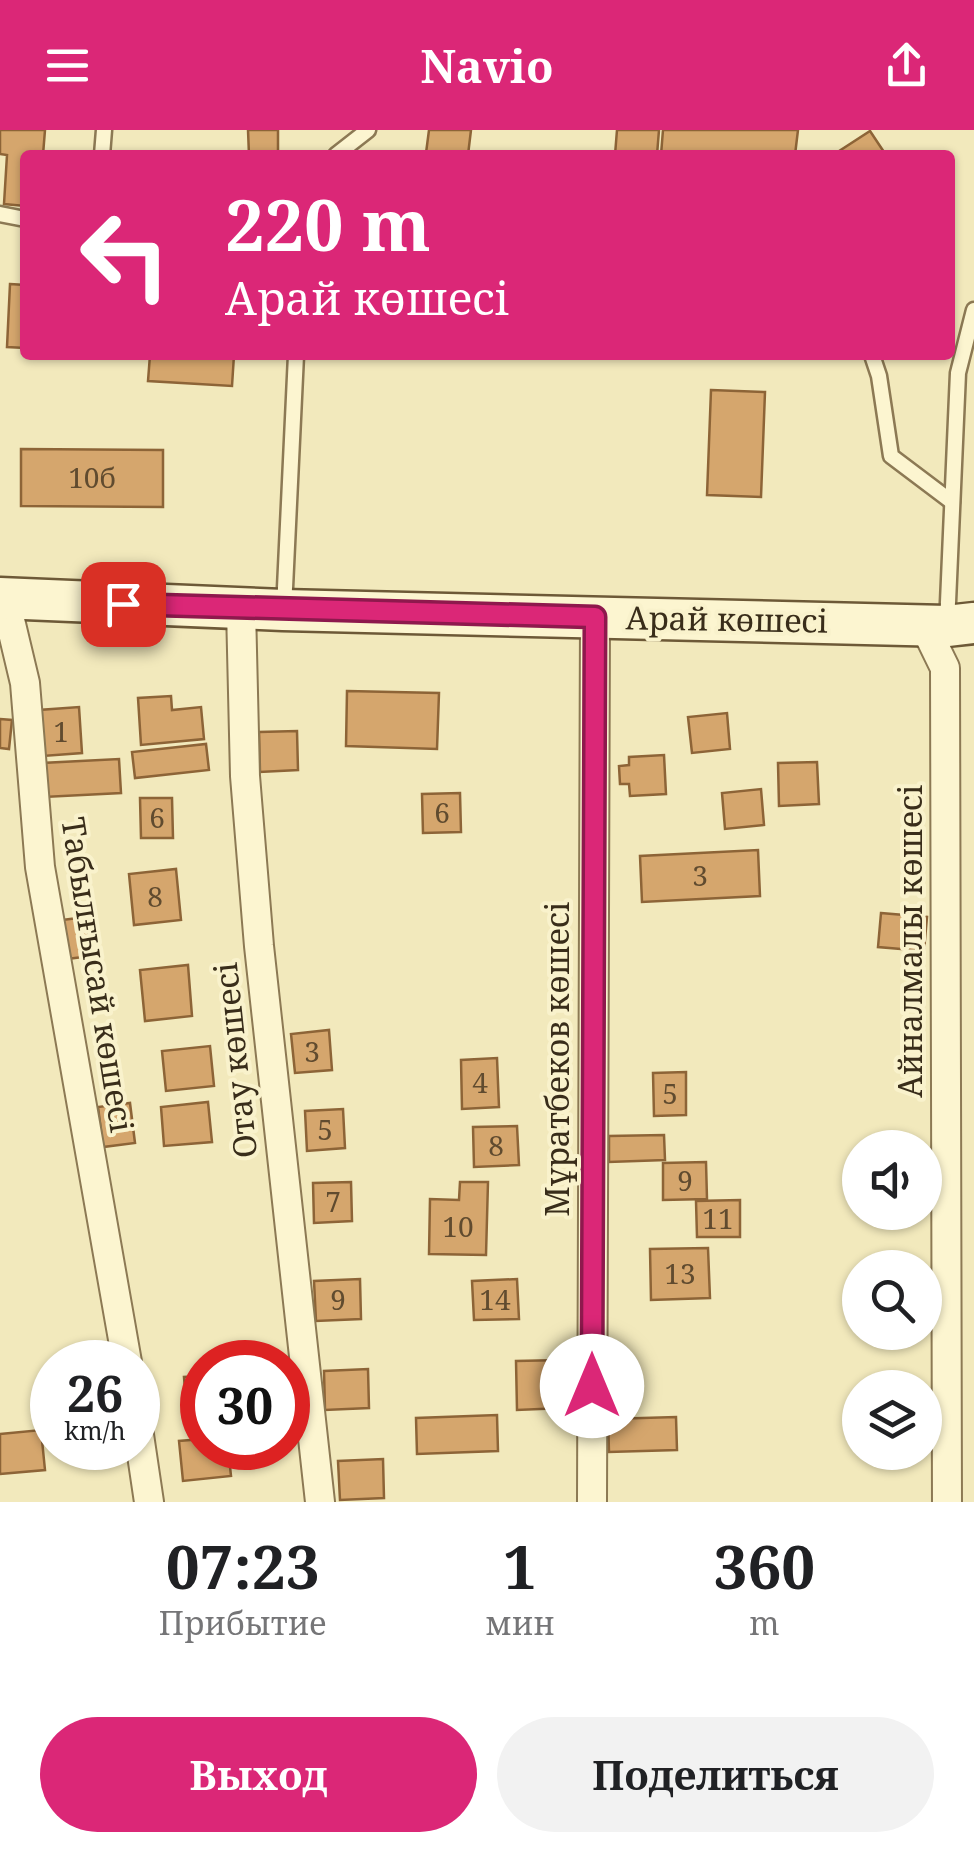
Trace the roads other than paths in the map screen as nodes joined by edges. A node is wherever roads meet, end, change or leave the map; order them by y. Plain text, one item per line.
1 (368, 130) edge
2 (342, 150) edge
3 (974, 310) edge
4 (296, 360) edge
5 (874, 360) edge
6 (952, 502) junction
7 (2, 598) edge
8 (242, 608) junction
9 (284, 610) junction
10 (595, 617) junction
11 (949, 625) edge
12 (122, 1340) edge
13 (145, 1470) edge
14 (150, 1502) edge
15 (320, 1502) edge
16 (592, 1502) edge
17 (947, 1502) edge

1 - 2 lane
3 - 6 lane
4 - 9 lane
5 - 6 lane
6 - 11 lane
7 - 8 main road, Арай көшесі
7 - 12 street, Табылғысай көшесі
8 - 9 main road, Арай көшесі
8 - 15 street, Отау көшесі
9 - 10 main road, Арай көшесі
10 - 11 main road, Арай көшесі
10 - 16 street, Мұратбеков көшесі
11 - 17 street, Айналмалы көшесі
13 - 14 street

